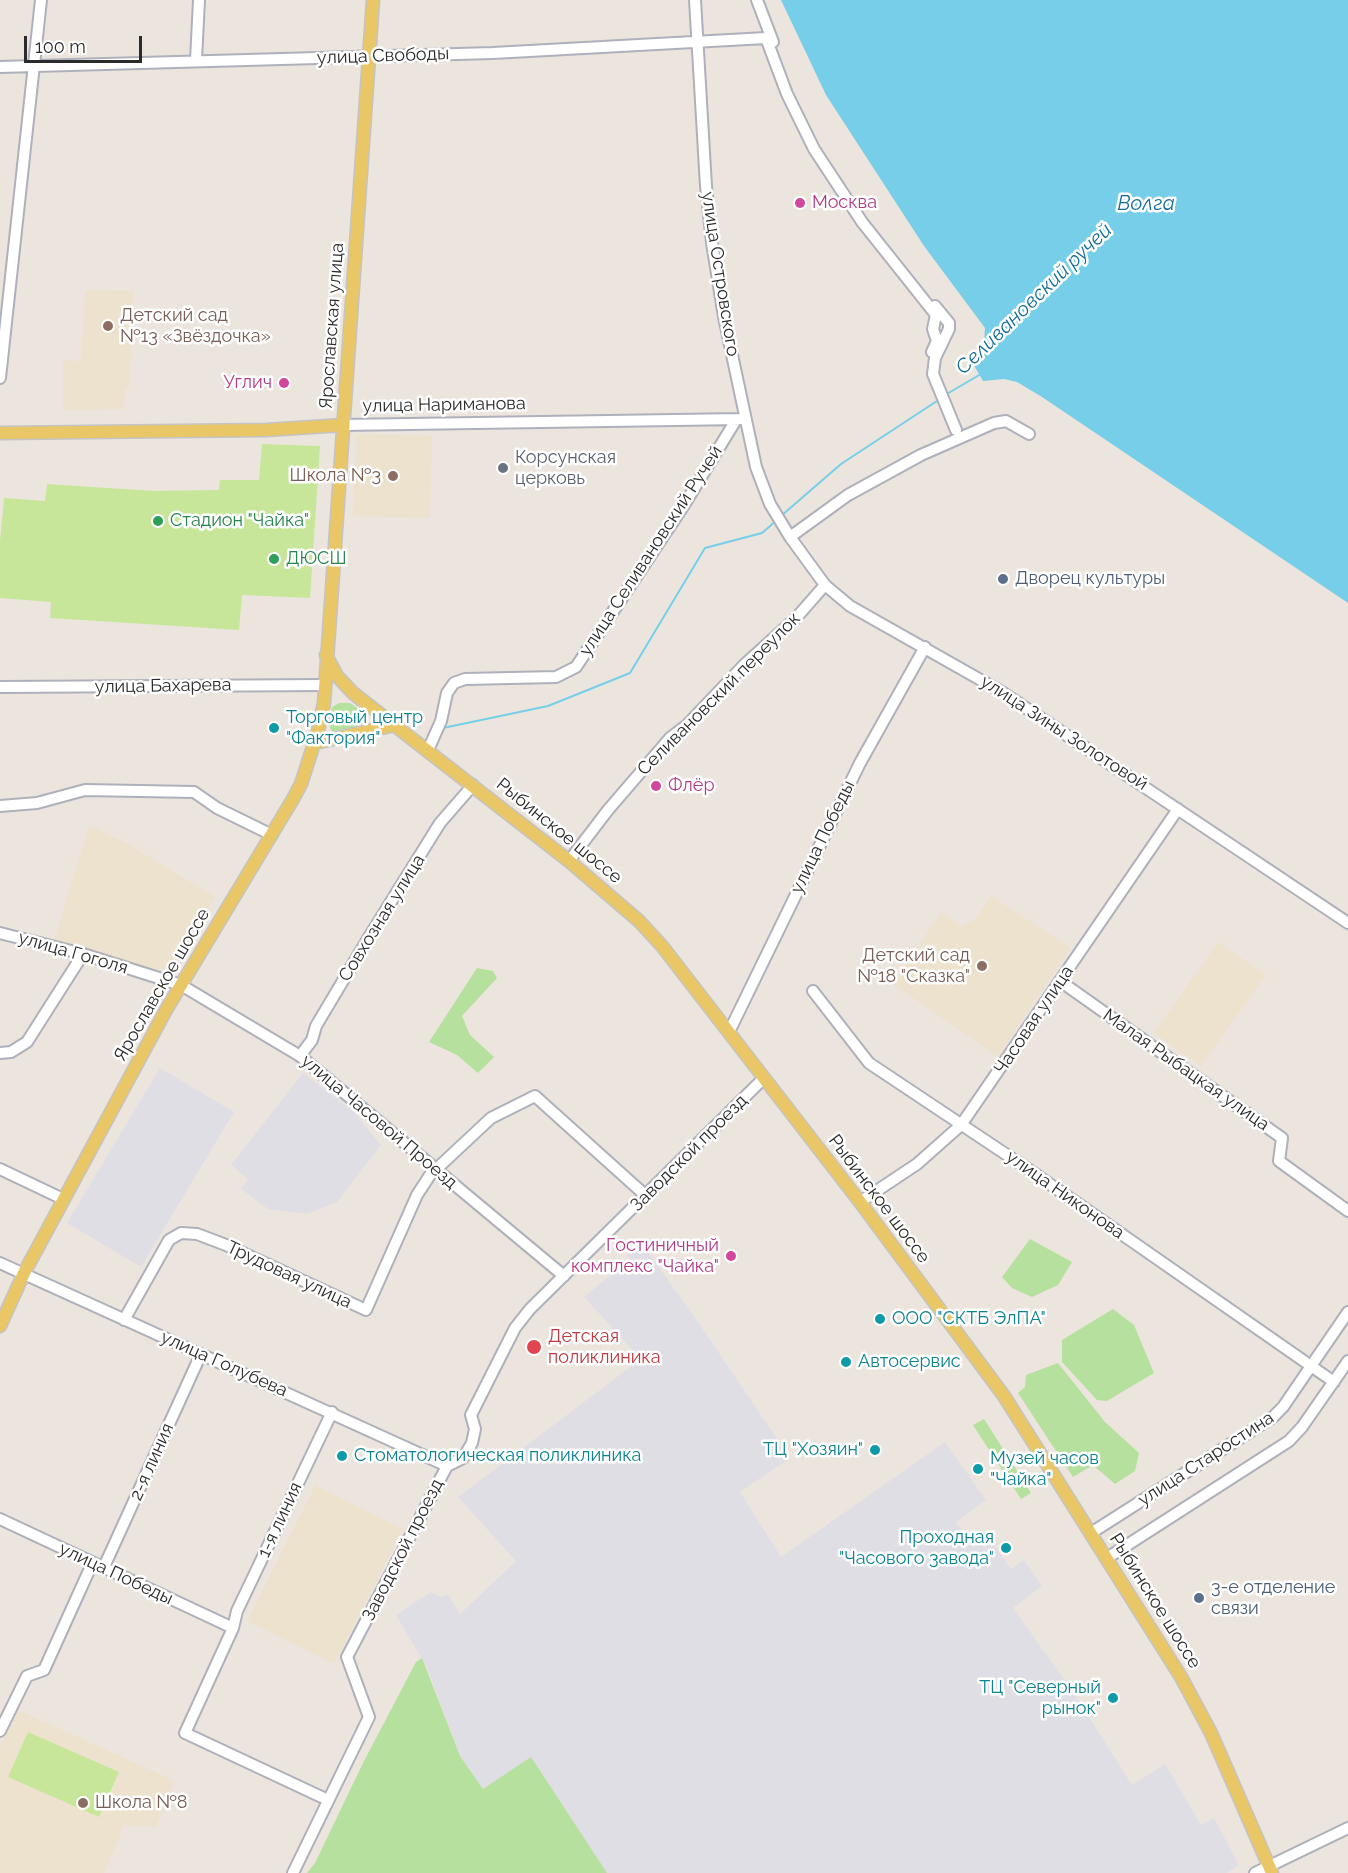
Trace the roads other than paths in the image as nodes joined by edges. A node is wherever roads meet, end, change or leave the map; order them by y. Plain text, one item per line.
1 (41, 0) edge
2 (199, 0) edge
3 (373, 0) edge
4 (695, 0) edge
5 (758, 0) edge
6 (697, 42) junction
7 (370, 56) junction
8 (196, 60) junction
9 (34, 66) junction
10 (0, 67) edge
11 (932, 352) dead end
12 (0, 378) edge
13 (740, 419) junction
14 (343, 425) junction
15 (956, 430) dead end
16 (0, 433) edge
17 (1029, 434) dead end
18 (790, 537) junction
19 (825, 585) junction
20 (926, 647) junction
21 (326, 655) junction
22 (326, 685) junction
23 (0, 687) edge
24 (395, 725) junction
25 (315, 743) junction
26 (428, 750) junction
27 (473, 785) junction
28 (0, 806) edge
29 (1178, 808) junction
30 (272, 835) junction
31 (569, 861) junction
32 (1348, 923) edge
33 (0, 933) edge
34 (83, 954) junction
35 (1060, 981) junction
36 (181, 985) junction
37 (813, 991) dead end
38 (729, 1032) junction
39 (0, 1053) edge
40 (300, 1056) junction
41 (764, 1078) junction
42 (962, 1125) junction
43 (0, 1169) edge
44 (435, 1169) junction
45 (645, 1195) junction
46 (63, 1199) junction
47 (860, 1202) junction
48 (1348, 1211) edge
49 (0, 1263) edge
50 (24, 1273) junction
51 (564, 1276) junction
52 (1348, 1311) edge
53 (124, 1320) junction
54 (0, 1326) edge
55 (201, 1354) junction
56 (1348, 1361) edge
57 (1311, 1366) junction
58 (1334, 1382) junction
59 (332, 1412) junction
60 (447, 1466) junction
61 (0, 1519) edge
62 (1091, 1533) junction
63 (1107, 1558) junction
64 (92, 1564) junction
65 (103, 1569) junction
66 (233, 1628) junction
67 (0, 1731) edge
68 (328, 1800) junction
69 (1348, 1828) edge
70 (1270, 1869) edge
71 (293, 1873) edge
72 (1255, 1873) edge

1 - 9 street
2 - 8 street
3 - 7 main road, Ярославская улица
4 - 6 street, улица Островского
5 - 15 street
6 - 7 street, улица Свободы
6 - 11 street, улица Свободы
6 - 13 street, улица Островского
7 - 8 street, улица Свободы
7 - 14 main road, Ярославская улица
8 - 9 street, улица Свободы
9 - 10 street, улица Свободы
9 - 12 street
13 - 14 street, улица Нариманова
13 - 18 street, улица Островского
13 - 26 street, улица Селивановский Ручей
14 - 16 main road, улица Нариманова
14 - 21 main road, Ярославская улица
17 - 18 street
18 - 19 street, улица Зины Золотовой
19 - 20 street, улица Зины Золотовой
19 - 31 street, Селивановский переулок
20 - 29 street, улица Зины Золотовой
20 - 38 street, улица Победы
21 - 22 main road, Ярославское шоссе
21 - 24 main road, Рыбинское шоссе
22 - 23 street, улица Бахарева
22 - 25 main road, Ярославское шоссе
24 - 25 main road
24 - 26 main road, Рыбинское шоссе
25 - 30 main road, Ярославское шоссе
26 - 27 main road, Рыбинское шоссе
27 - 31 main road, Рыбинское шоссе
27 - 40 street, Совхозная улица
28 - 30 street
29 - 32 street, улица Зины Золотовой
29 - 35 street, Часовая улица
30 - 36 main road, Ярославское шоссе
31 - 38 main road, Рыбинское шоссе
33 - 34 street, улица Гоголя
34 - 36 street, улица Гоголя
34 - 39 street
35 - 42 street, Часовая улица
35 - 48 street, Малая Рыбацкая улица
36 - 40 street, улица Часовой Проезд
36 - 46 main road, Ярославское шоссе
37 - 42 street, улица Никонова
38 - 41 main road, Рыбинское шоссе
40 - 44 street, улица Часовой Проезд
41 - 45 street, Заводской проезд
41 - 47 main road, Рыбинское шоссе
42 - 47 street, Часовая улица
42 - 57 street, улица Никонова
43 - 46 street
44 - 45 street, Трудовая улица
44 - 51 street, улица Часовой Проезд
44 - 53 street, Трудовая улица
45 - 51 street, Заводской проезд
46 - 50 main road, Ярославское шоссе
47 - 62 main road, Рыбинское шоссе
49 - 50 street, улица Голубева
50 - 53 street, улица Голубева
50 - 54 main road, Ярославское шоссе
51 - 60 street, Заводской проезд
52 - 57 street, улица Старостина
53 - 55 street, улица Голубева
55 - 59 street, улица Голубева
55 - 65 street, 2-я линия
56 - 58 street, улица Старостина
57 - 58 street, улица Никонова
57 - 62 street, улица Старостина
58 - 63 street, улица Старостина
59 - 60 street, улица Голубева
59 - 66 street, 1-я линия
60 - 68 street, Заводской проезд
61 - 64 street, улица Победы
62 - 63 main road, Рыбинское шоссе
63 - 70 main road, Рыбинское шоссе
64 - 65 street, улица Победы
64 - 67 street
65 - 66 street, улица Победы
66 - 68 street, 1-я линия
68 - 71 street, Заводской проезд
69 - 70 street
70 - 72 street

